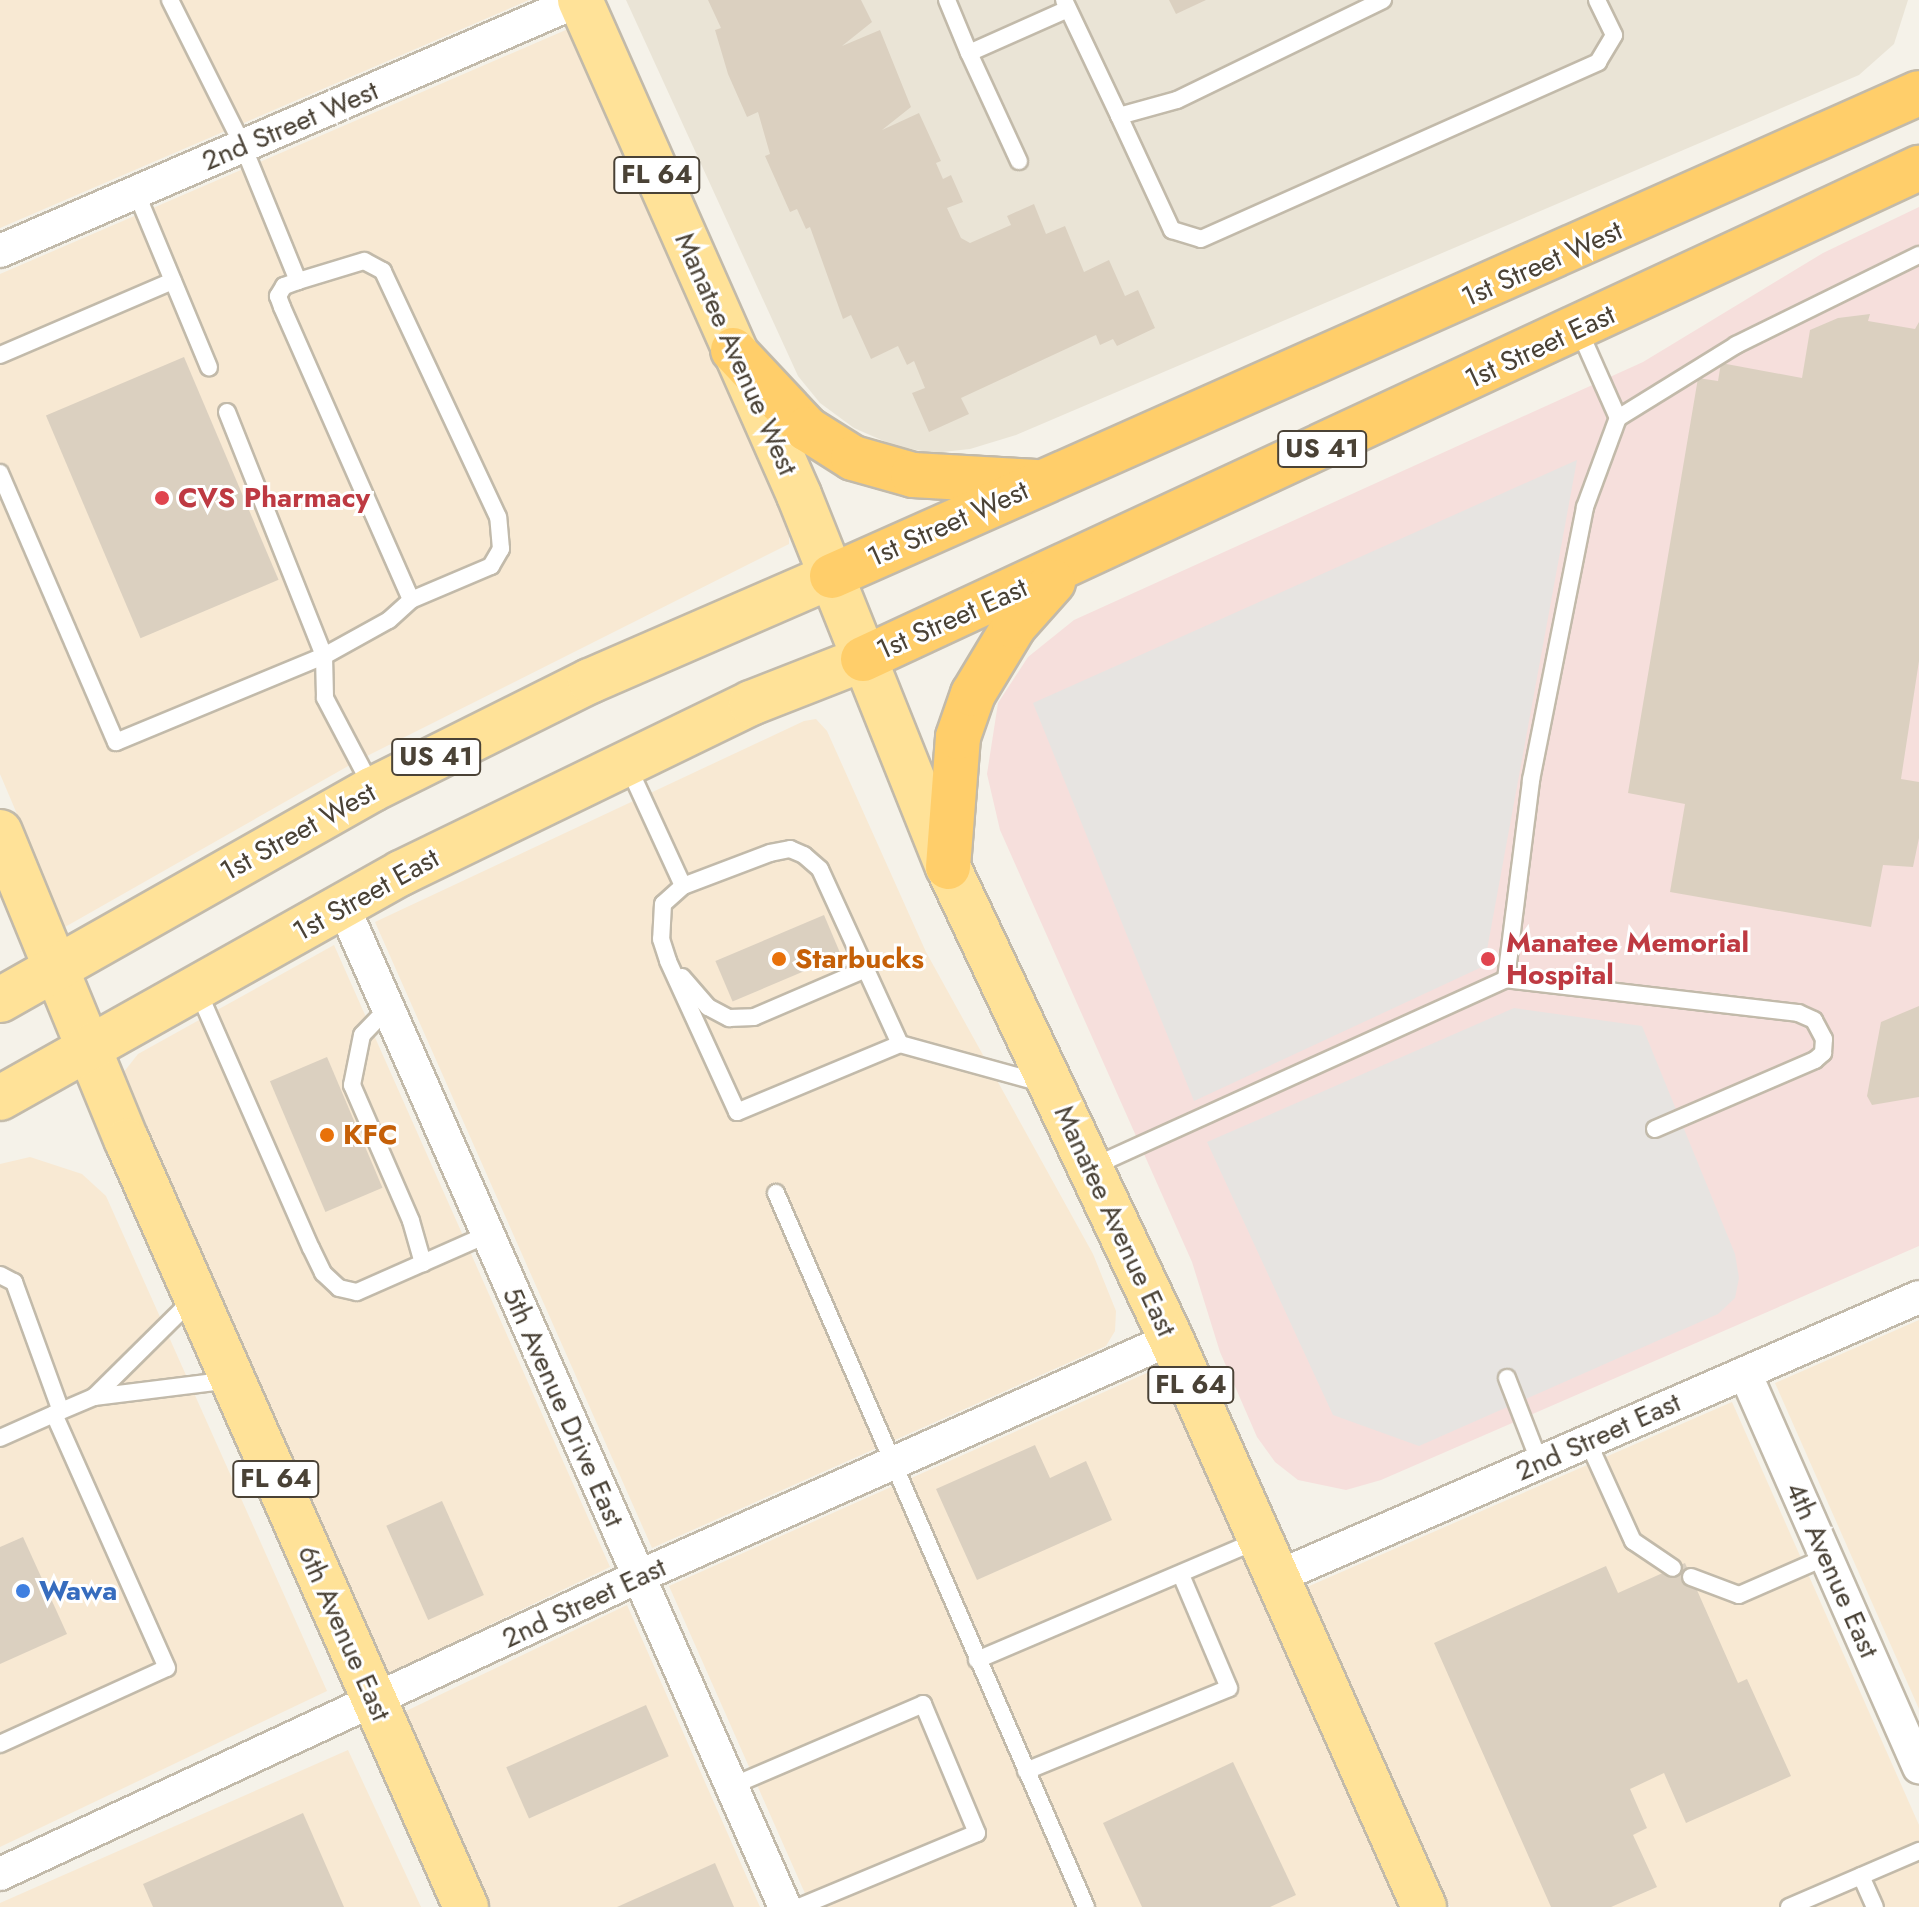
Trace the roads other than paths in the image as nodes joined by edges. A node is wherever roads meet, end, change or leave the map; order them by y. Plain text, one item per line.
1 (170, 0) edge
2 (580, 0) edge
3 (947, 0) edge
4 (1383, 0) edge
5 (1597, 0) edge
6 (1066, 5) edge
7 (969, 53) junction
8 (1915, 86) edge
9 (1119, 116) junction
10 (243, 146) junction
11 (1019, 161) dead end
12 (1919, 168) edge
13 (136, 192) junction
14 (0, 251) edge
15 (1919, 255) edge
16 (173, 281) junction
17 (298, 281) junction
18 (1579, 330) junction
19 (733, 350) junction
20 (0, 355) edge
21 (209, 367) dead end
22 (227, 412) dead end
23 (1618, 418) junction
24 (0, 473) edge
25 (1042, 482) junction
26 (1065, 569) junction
27 (832, 576) junction
28 (411, 600) junction
29 (324, 656) junction
30 (863, 659) junction
31 (626, 762) junction
32 (373, 789) junction
33 (0, 832) edge
34 (948, 867) junction
35 (683, 886) junction
36 (343, 906) junction
37 (668, 961) junction
38 (56, 969) junction
39 (866, 969) junction
40 (1506, 979) junction
41 (198, 989) junction
42 (0, 1000) edge
43 (388, 1008) junction
44 (900, 1044) junction
45 (88, 1050) junction
46 (1051, 1086) junction
47 (0, 1098) edge
48 (1655, 1129) dead end
49 (1090, 1168) junction
50 (776, 1193) dead end
51 (486, 1235) junction
52 (423, 1263) junction
53 (0, 1275) edge
54 (195, 1297) junction
55 (1919, 1297) edge
56 (1171, 1339) junction
57 (1745, 1373) junction
58 (1507, 1378) dead end
59 (233, 1380) junction
60 (94, 1397) junction
61 (58, 1413) junction
62 (0, 1438) edge
63 (1588, 1442) junction
64 (1540, 1463) junction
65 (891, 1464) junction
66 (1826, 1557) junction
67 (1269, 1558) junction
68 (1673, 1568) dead end
69 (1181, 1575) junction
70 (640, 1576) junction
71 (1691, 1577) dead end
72 (977, 1660) junction
73 (374, 1703) junction
74 (0, 1744) edge
75 (1919, 1767) edge
76 (1026, 1771) junction
77 (732, 1786) junction
78 (1919, 1851) edge
79 (0, 1874) edge
80 (1861, 1876) junction
81 (466, 1907) edge
82 (785, 1907) edge
83 (799, 1907) edge
84 (1086, 1907) edge
85 (1424, 1907) edge
86 (1789, 1907) edge
87 (1875, 1907) edge

1 - 10 lane
2 - 10 street, 2nd Street West
2 - 19 main road, Manatee Avenue West / FL 64
3 - 7 lane
4 - 9 lane
5 - 9 lane
6 - 7 lane
6 - 9 lane
7 - 11 lane
8 - 25 highway, 1st Street West / US 41
10 - 13 street, 2nd Street West
10 - 17 lane
12 - 18 highway, 1st Street East / US 41
13 - 14 street, 2nd Street West
13 - 16 lane
15 - 23 lane
16 - 20 lane
16 - 21 lane
17 - 28 lane
17 - 28 lane
18 - 23 lane
18 - 26 highway, 1st Street East / US 41
19 - 25 highway
19 - 27 main road, Manatee Avenue West / FL 64
22 - 29 lane
23 - 40 lane
24 - 29 lane
25 - 27 highway, 1st Street West / US 41
26 - 30 highway, 1st Street East / US 41
26 - 34 highway
27 - 30 main road, Manatee Avenue East / FL 64
27 - 32 main road, 1st Street West / US 41
28 - 29 lane
29 - 32 lane
30 - 31 main road, 1st Street East / US 41
30 - 34 main road, Manatee Avenue East / FL 64
31 - 35 lane
31 - 36 main road, 1st Street East / US 41
32 - 38 main road, 1st Street West / US 41
33 - 38 main road, FL 64
34 - 46 main road, Manatee Avenue East / FL 64
35 - 37 lane
35 - 39 lane
36 - 41 main road, 1st Street East / US 41
36 - 43 street, 5th Avenue Drive East
37 - 39 lane
37 - 44 lane
38 - 42 main road, 1st Street West / US 41
38 - 45 main road, FL 64
39 - 44 lane
40 - 48 lane
40 - 49 lane
41 - 45 main road, 1st Street East / US 41
41 - 52 lane
43 - 51 street, 5th Avenue Drive East
43 - 52 lane
44 - 46 lane
45 - 47 main road, 1st Street East / US 41
45 - 54 main road, 6th Avenue East / FL 64
46 - 49 main road, Manatee Avenue East / FL 64
49 - 56 main road, Manatee Avenue East / FL 64
50 - 65 lane
51 - 52 lane
51 - 70 street, 5th Avenue Drive East
53 - 61 lane
54 - 59 main road, 6th Avenue East / FL 64
54 - 60 lane
55 - 57 street, 2nd Street East
56 - 65 street, 2nd Street East
56 - 67 main road, Manatee Avenue East / FL 64
57 - 63 street, 2nd Street East
57 - 66 street, 4th Avenue East
58 - 64 lane
59 - 60 lane
59 - 73 main road, 6th Avenue East / FL 64
60 - 61 lane
61 - 62 lane
61 - 74 lane
63 - 64 street, 2nd Street East
63 - 68 lane
64 - 67 street, 2nd Street East
65 - 70 street, 2nd Street East
65 - 72 lane
66 - 71 lane
66 - 75 street, 4th Avenue East
67 - 69 lane
67 - 85 main road, Manatee Avenue East / FL 64
69 - 72 lane
69 - 76 lane
70 - 73 street, 2nd Street East
70 - 77 street, 5th Avenue Drive East
72 - 76 lane
73 - 79 street, 2nd Street East
73 - 81 main road, 6th Avenue East / FL 64
76 - 84 lane
77 - 82 street, 5th Avenue Drive East
77 - 83 lane
78 - 80 lane
80 - 86 lane
80 - 87 lane

